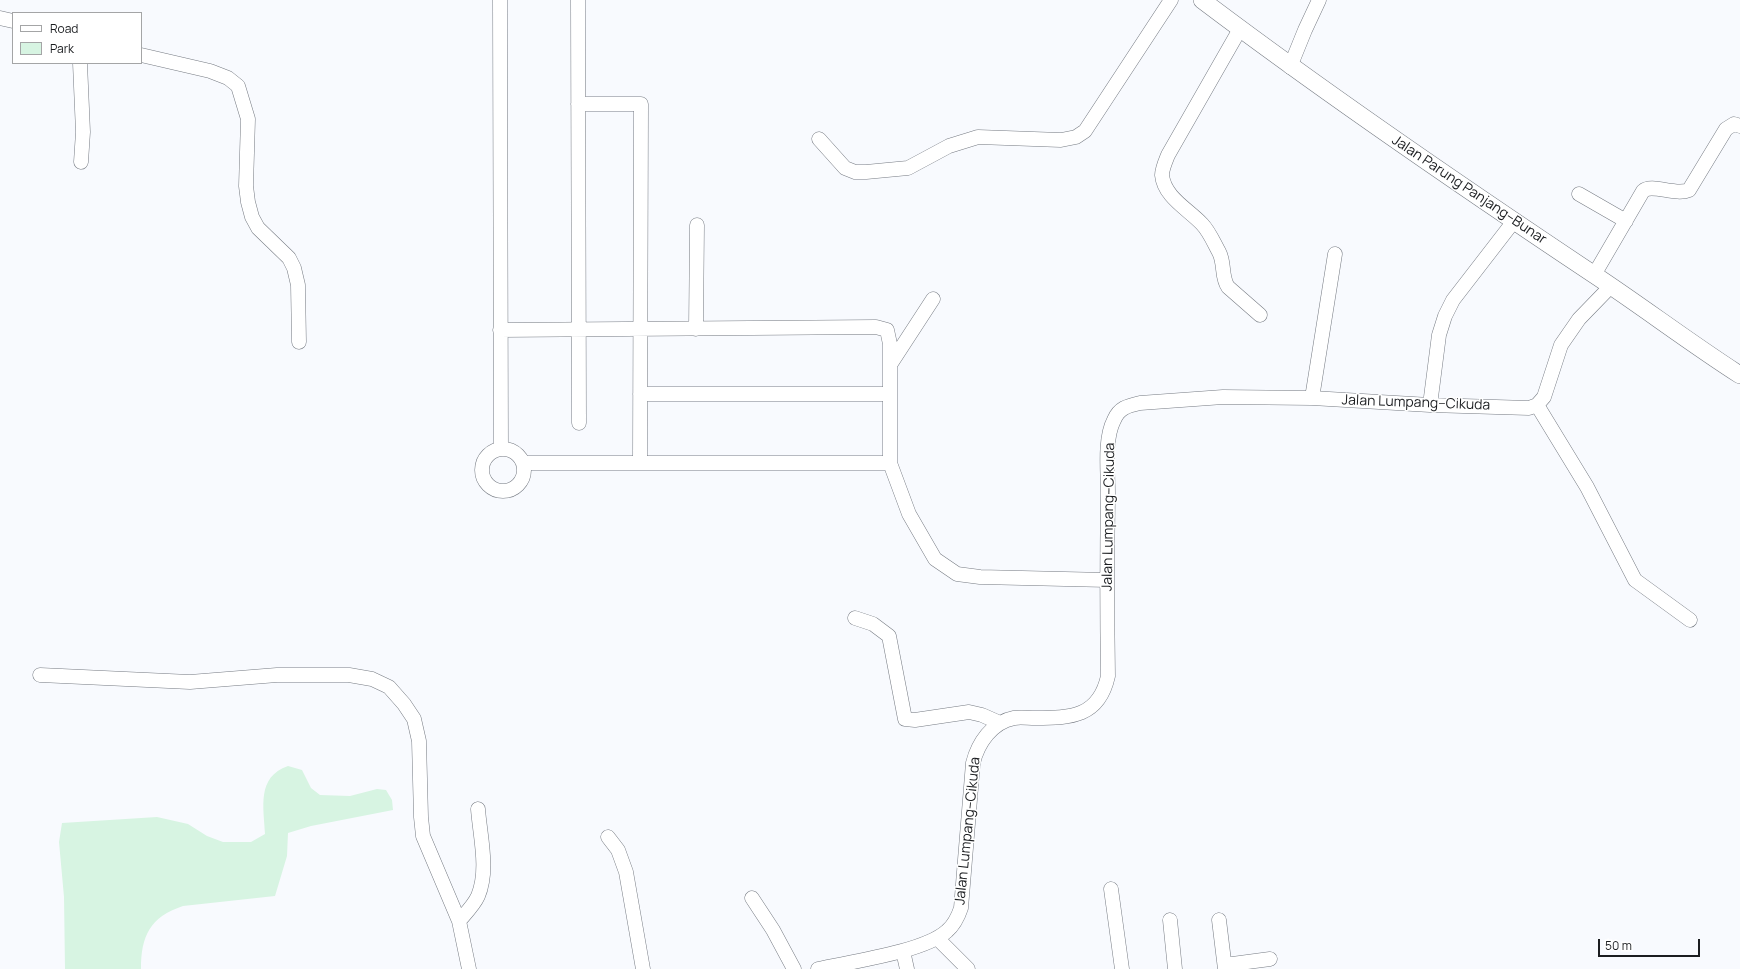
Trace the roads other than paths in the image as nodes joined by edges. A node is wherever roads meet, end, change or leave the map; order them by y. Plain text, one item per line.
1 (500, 0) edge
2 (578, 0) edge
3 (1171, 0) edge
4 (1202, 0) edge
5 (1319, 0) edge
6 (0, 18) edge
7 (12, 21) edge
8 (1240, 29) junction
9 (142, 55) edge
10 (80, 64) edge
11 (1290, 67) junction
12 (578, 104) junction
13 (1740, 126) edge
14 (819, 139) dead end
15 (81, 162) dead end
16 (1579, 194) dead end
17 (1514, 221) junction
18 (1626, 221) junction
19 (697, 225) dead end
20 (1335, 254) dead end
21 (1594, 275) junction
22 (1611, 286) junction
23 (933, 299) dead end
24 (1260, 315) dead end
25 (579, 329) junction
26 (640, 329) junction
27 (696, 329) junction
28 (500, 330) junction
29 (299, 342) dead end
30 (890, 364) junction
31 (1740, 375) edge
32 (640, 394) junction
33 (890, 394) junction
34 (1312, 398) junction
35 (1430, 405) junction
36 (1538, 405) junction
37 (579, 423) dead end
38 (501, 449) junction
39 (640, 462) junction
40 (523, 463) junction
41 (890, 463) junction
42 (1107, 580) junction
43 (855, 618) dead end
44 (1690, 620) dead end
45 (40, 675) dead end
46 (1000, 723) junction
47 (478, 809) dead end
48 (608, 837) dead end
49 (1111, 889) dead end
50 (752, 898) dead end
51 (1170, 920) dead end
52 (1219, 920) dead end
53 (459, 922) junction
54 (937, 938) junction
55 (903, 951) junction
56 (1270, 959) dead end
57 (1225, 967) edge
58 (469, 969) edge
59 (643, 969) edge
60 (794, 969) edge
61 (818, 969) edge
62 (907, 969) edge
63 (968, 969) edge
64 (1122, 969) edge
65 (1175, 969) edge

1 - 28 street
2 - 12 street
3 - 14 street
4 - 8 main road, Jalan Parung Panjang–Bunar
5 - 11 street
6 - 7 street
8 - 11 main road, Jalan Parung Panjang–Bunar
8 - 24 street
9 - 29 street
10 - 15 street
11 - 17 main road, Jalan Parung Panjang–Bunar
12 - 25 street
12 - 26 street
13 - 18 street
16 - 18 street
17 - 21 main road, Jalan Parung Panjang–Bunar
17 - 35 street
18 - 21 street
19 - 27 street
20 - 34 street
21 - 22 main road, Jalan Parung Panjang–Bunar
22 - 31 main road, Jalan Parung Panjang–Bunar
22 - 36 street
23 - 30 street
25 - 26 street
25 - 28 street
25 - 37 street
26 - 27 street
26 - 32 street
27 - 30 street
28 - 38 street
30 - 33 street
32 - 33 street
32 - 39 street
33 - 41 street
34 - 35 street, Jalan Lumpang–Cikuda
34 - 42 street, Jalan Lumpang–Cikuda
35 - 36 street, Jalan Lumpang–Cikuda
36 - 44 street
38 - 40 street
38 - 40 street
39 - 40 street
39 - 41 street
41 - 42 street
42 - 46 street, Jalan Lumpang–Cikuda
43 - 46 street
45 - 53 street
46 - 54 street, Jalan Lumpang–Cikuda
47 - 53 street
48 - 59 street
49 - 64 street
50 - 60 street
51 - 65 street
52 - 57 street
53 - 58 street
54 - 55 street, Jalan Lumpang–Cikuda
54 - 63 street
55 - 61 street, Jalan Lumpang–Cikuda
55 - 62 street
56 - 57 street

